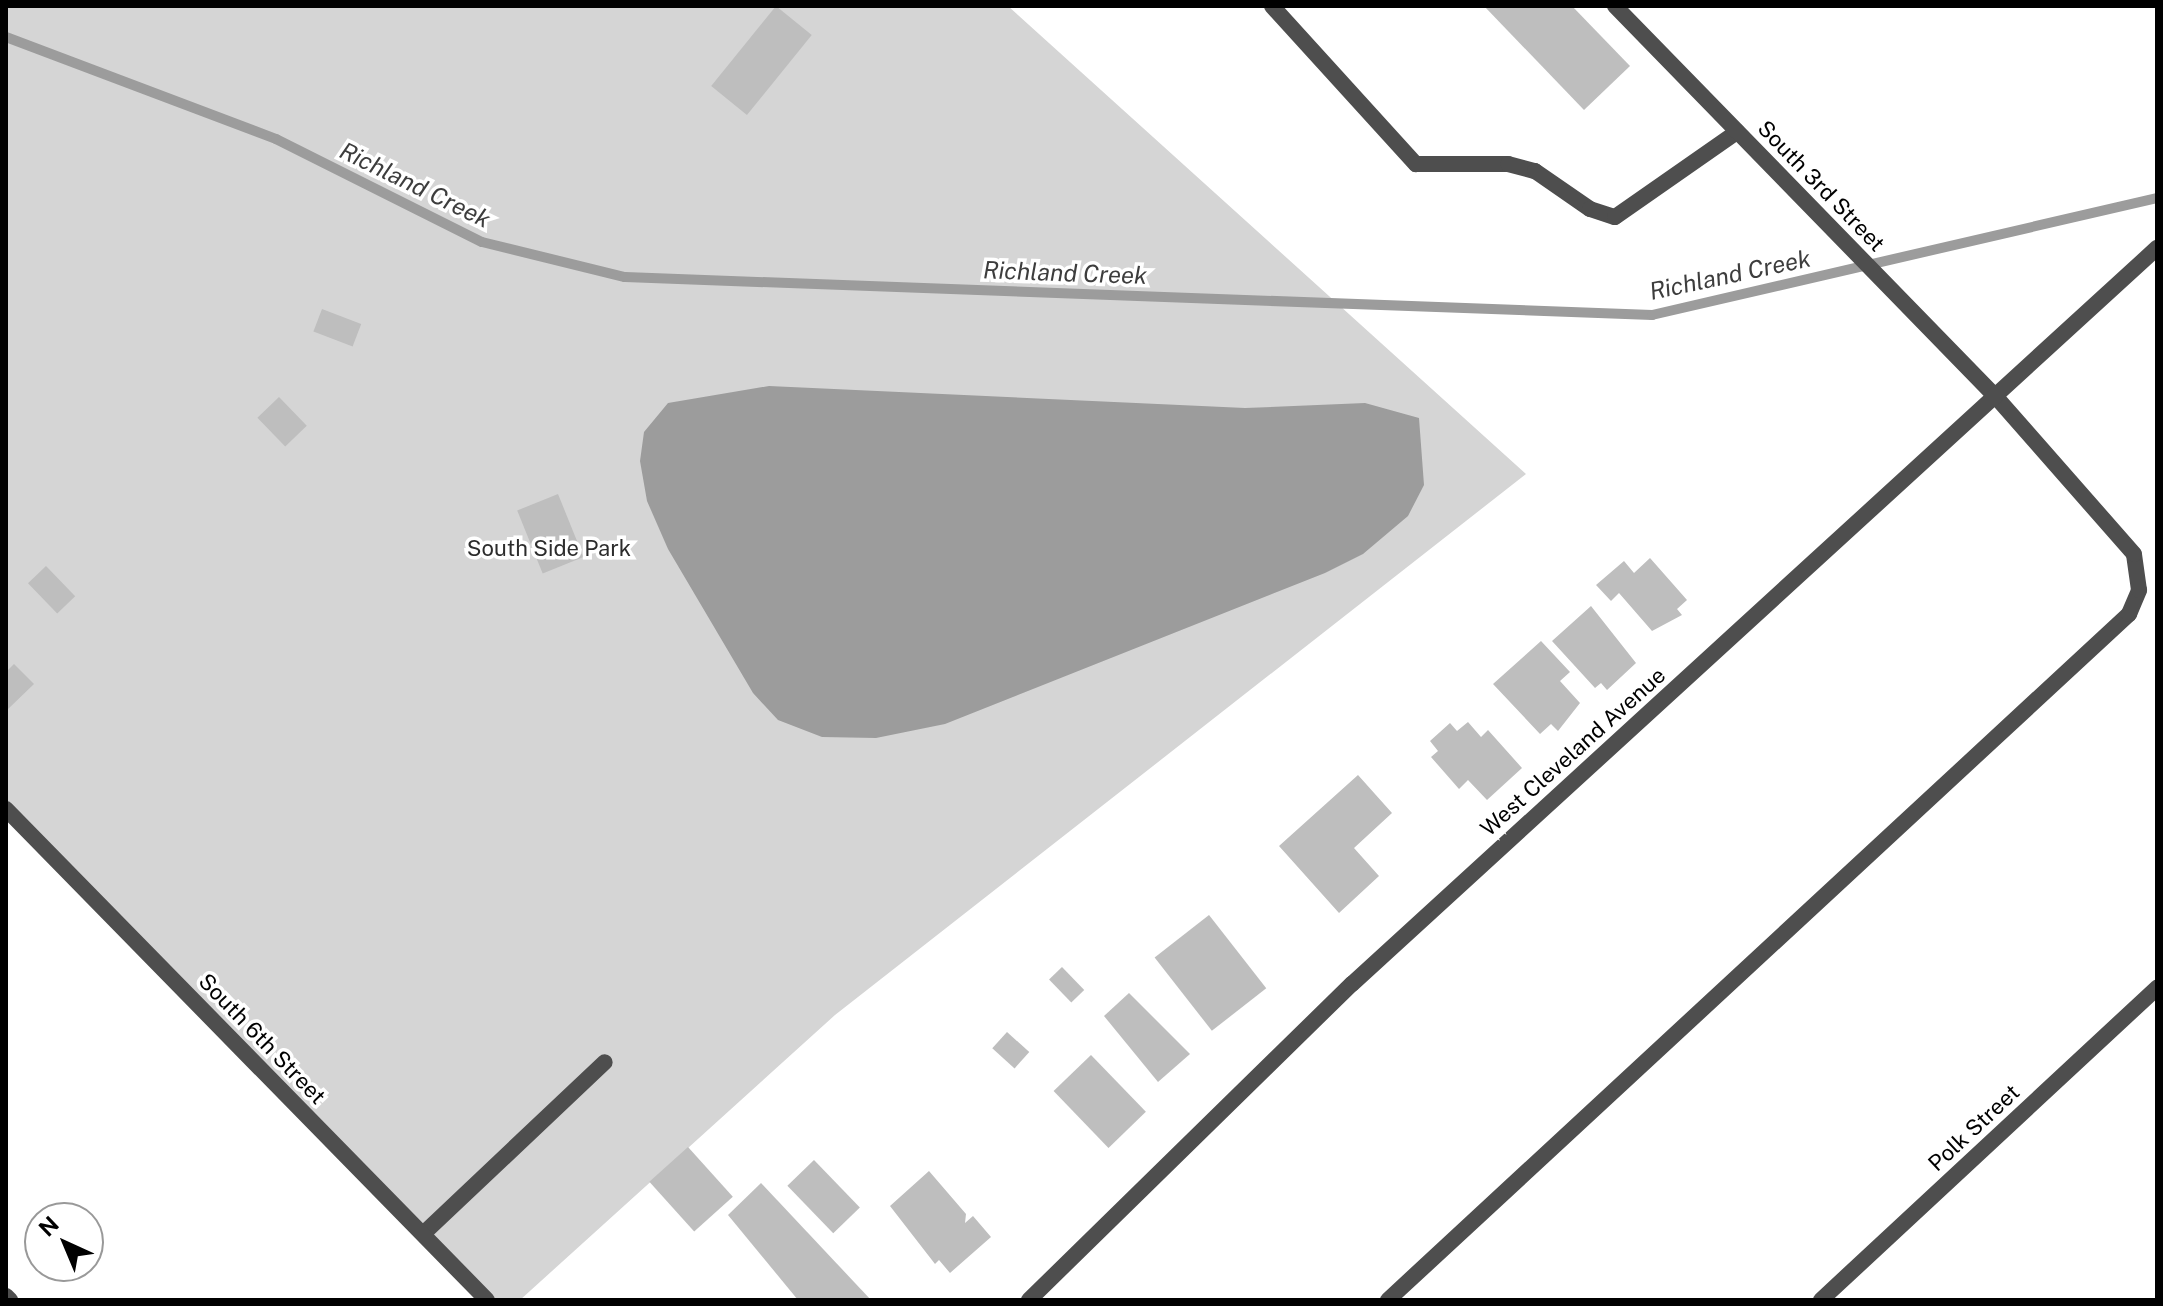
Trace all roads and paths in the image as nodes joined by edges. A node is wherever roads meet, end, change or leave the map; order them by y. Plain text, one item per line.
1 (1272, 6) edge
2 (1615, 6) edge
3 (1737, 132) junction
4 (2157, 248) edge
5 (1995, 396) junction
6 (6, 809) edge
7 (2157, 988) edge
8 (605, 1062) dead end
9 (423, 1234) junction
10 (487, 1300) edge
11 (1029, 1300) edge
12 (1388, 1300) edge
13 (1821, 1300) edge

1 - 3 street
2 - 3 street, South 3rd Street
3 - 5 street, South 3rd Street
4 - 5 street, West Cleveland Avenue
5 - 11 street, West Cleveland Avenue
5 - 12 street, South 3rd Street
6 - 9 street, South 6th Street
7 - 13 street, Polk Street
8 - 9 street
9 - 10 street, South 6th Street

